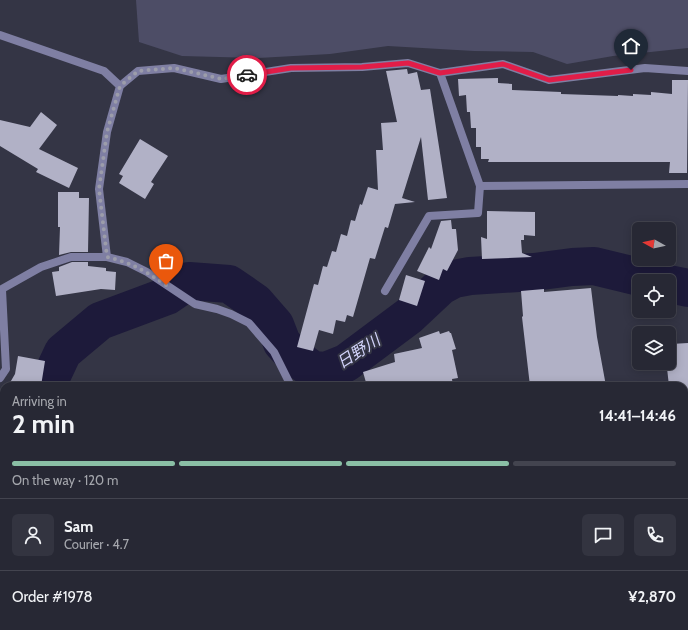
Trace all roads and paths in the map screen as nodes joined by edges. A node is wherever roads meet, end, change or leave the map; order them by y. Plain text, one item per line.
1 (0, 35) edge
2 (688, 71) edge
3 (440, 73) junction
4 (120, 86) junction
5 (688, 184) edge
6 (480, 186) junction
7 (107, 257) junction
8 (1, 290) edge
9 (385, 291) dead end
10 (0, 378) edge
11 (289, 382) edge

1 - 4 street
2 - 3 street
3 - 4 street
3 - 6 street
4 - 7 street
5 - 6 street
6 - 9 street
7 - 8 street
7 - 11 street
8 - 10 street

